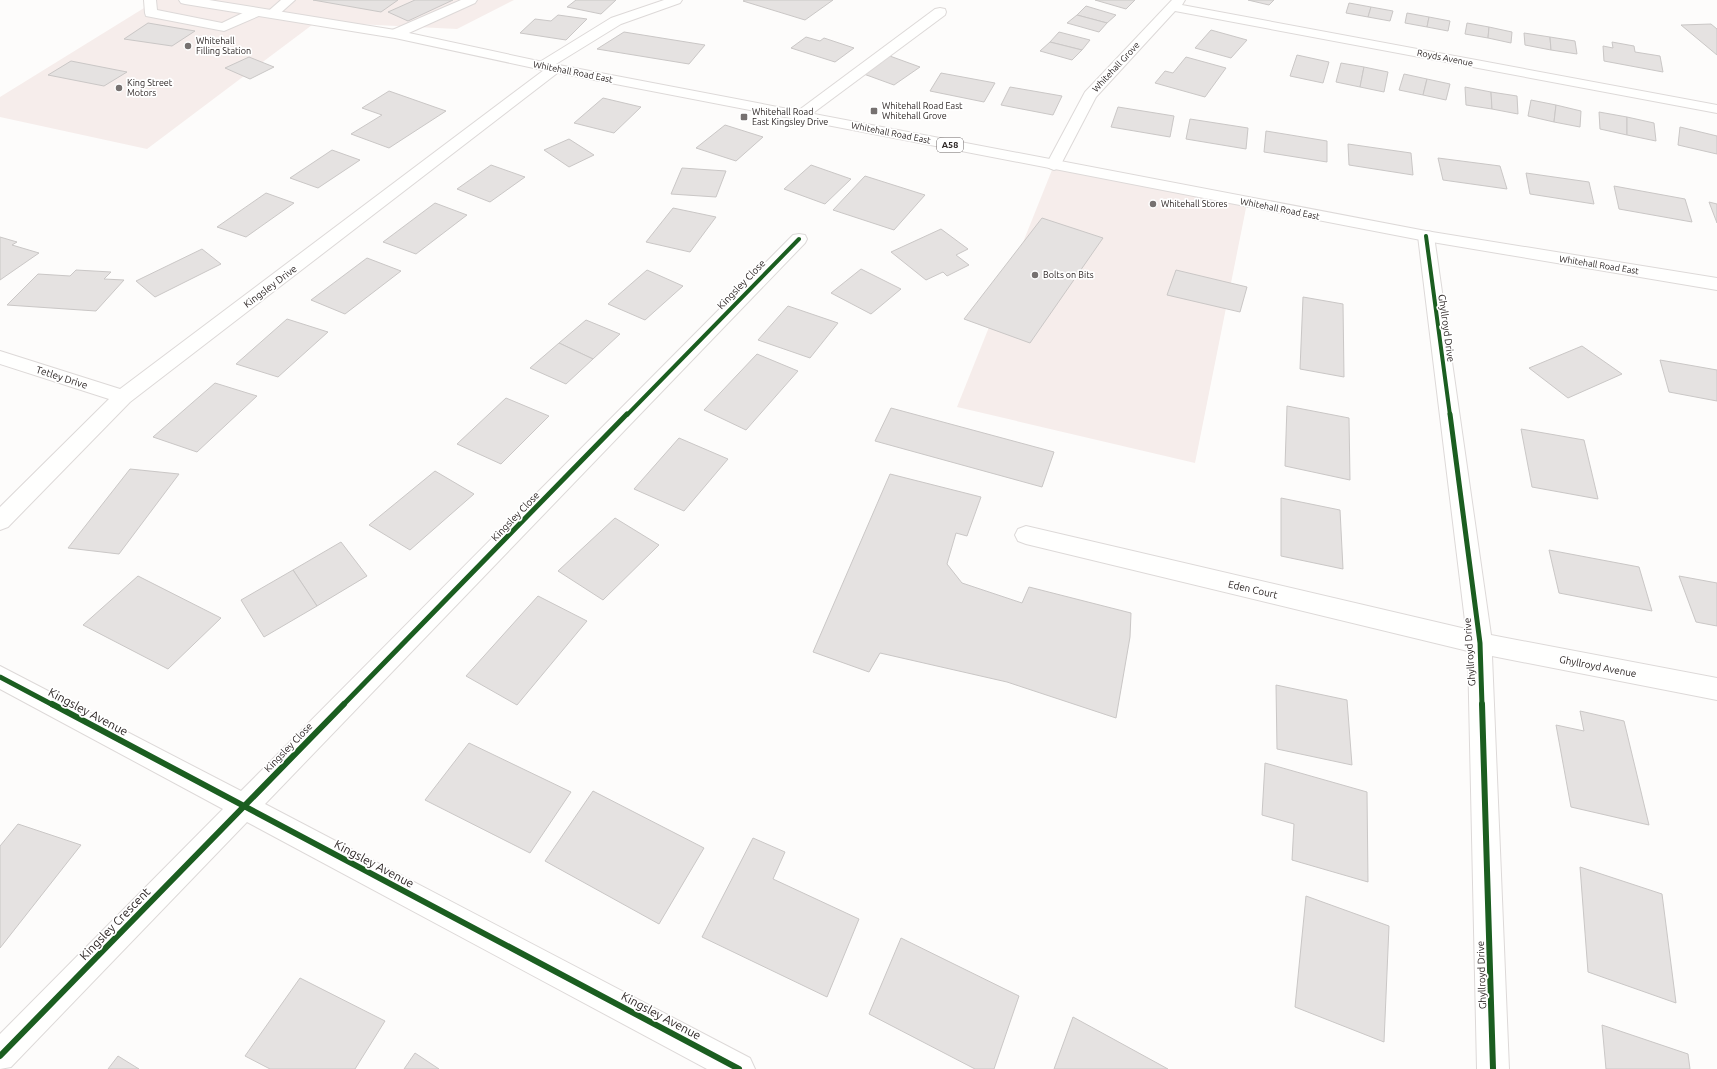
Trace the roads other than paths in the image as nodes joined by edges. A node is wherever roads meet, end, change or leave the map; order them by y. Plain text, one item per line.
1 (150, 0) edge
2 (185, 0) edge
3 (290, 0) edge
4 (471, 0) edge
5 (676, 0) edge
6 (1176, 4) edge
7 (940, 12) dead end
8 (263, 13) junction
9 (395, 34) junction
10 (549, 67) junction
11 (1717, 109) edge
12 (800, 116) junction
13 (1054, 165) junction
14 (1426, 236) junction
15 (799, 239) dead end
16 (1717, 284) edge
17 (0, 357) edge
18 (123, 397) junction
19 (0, 521) edge
20 (1026, 535) dead end
21 (1480, 642) junction
22 (0, 677) edge
23 (1717, 689) edge
24 (243, 805) junction
25 (0, 1056) edge
26 (739, 1069) edge
27 (1492, 1069) edge

1 - 8 street
2 - 8 street, Whitehall Road East / A58
3 - 8 street
4 - 9 street
5 - 10 street, Kingsley Drive
6 - 11 street, Royds Avenue
6 - 13 street, Whitehall Grove
7 - 12 street
8 - 9 street, Whitehall Road East / A58
9 - 10 street, Whitehall Road East / A58
10 - 12 street, Whitehall Road East / A58
10 - 18 street, Kingsley Drive
12 - 13 street, Whitehall Road East / A58
13 - 14 street, Whitehall Road East / A58
14 - 16 street, Whitehall Road East / A58
14 - 21 street, Ghyllroyd Drive
15 - 24 street, Kingsley Close
17 - 18 street, Tetley Drive
18 - 19 street, Kingsley Drive
20 - 21 street, Eden Court
21 - 23 street, Ghyllroyd Avenue
21 - 27 street, Ghyllroyd Drive
22 - 24 street, Kingsley Avenue
24 - 25 street, Kingsley Crescent
24 - 26 street, Kingsley Avenue

